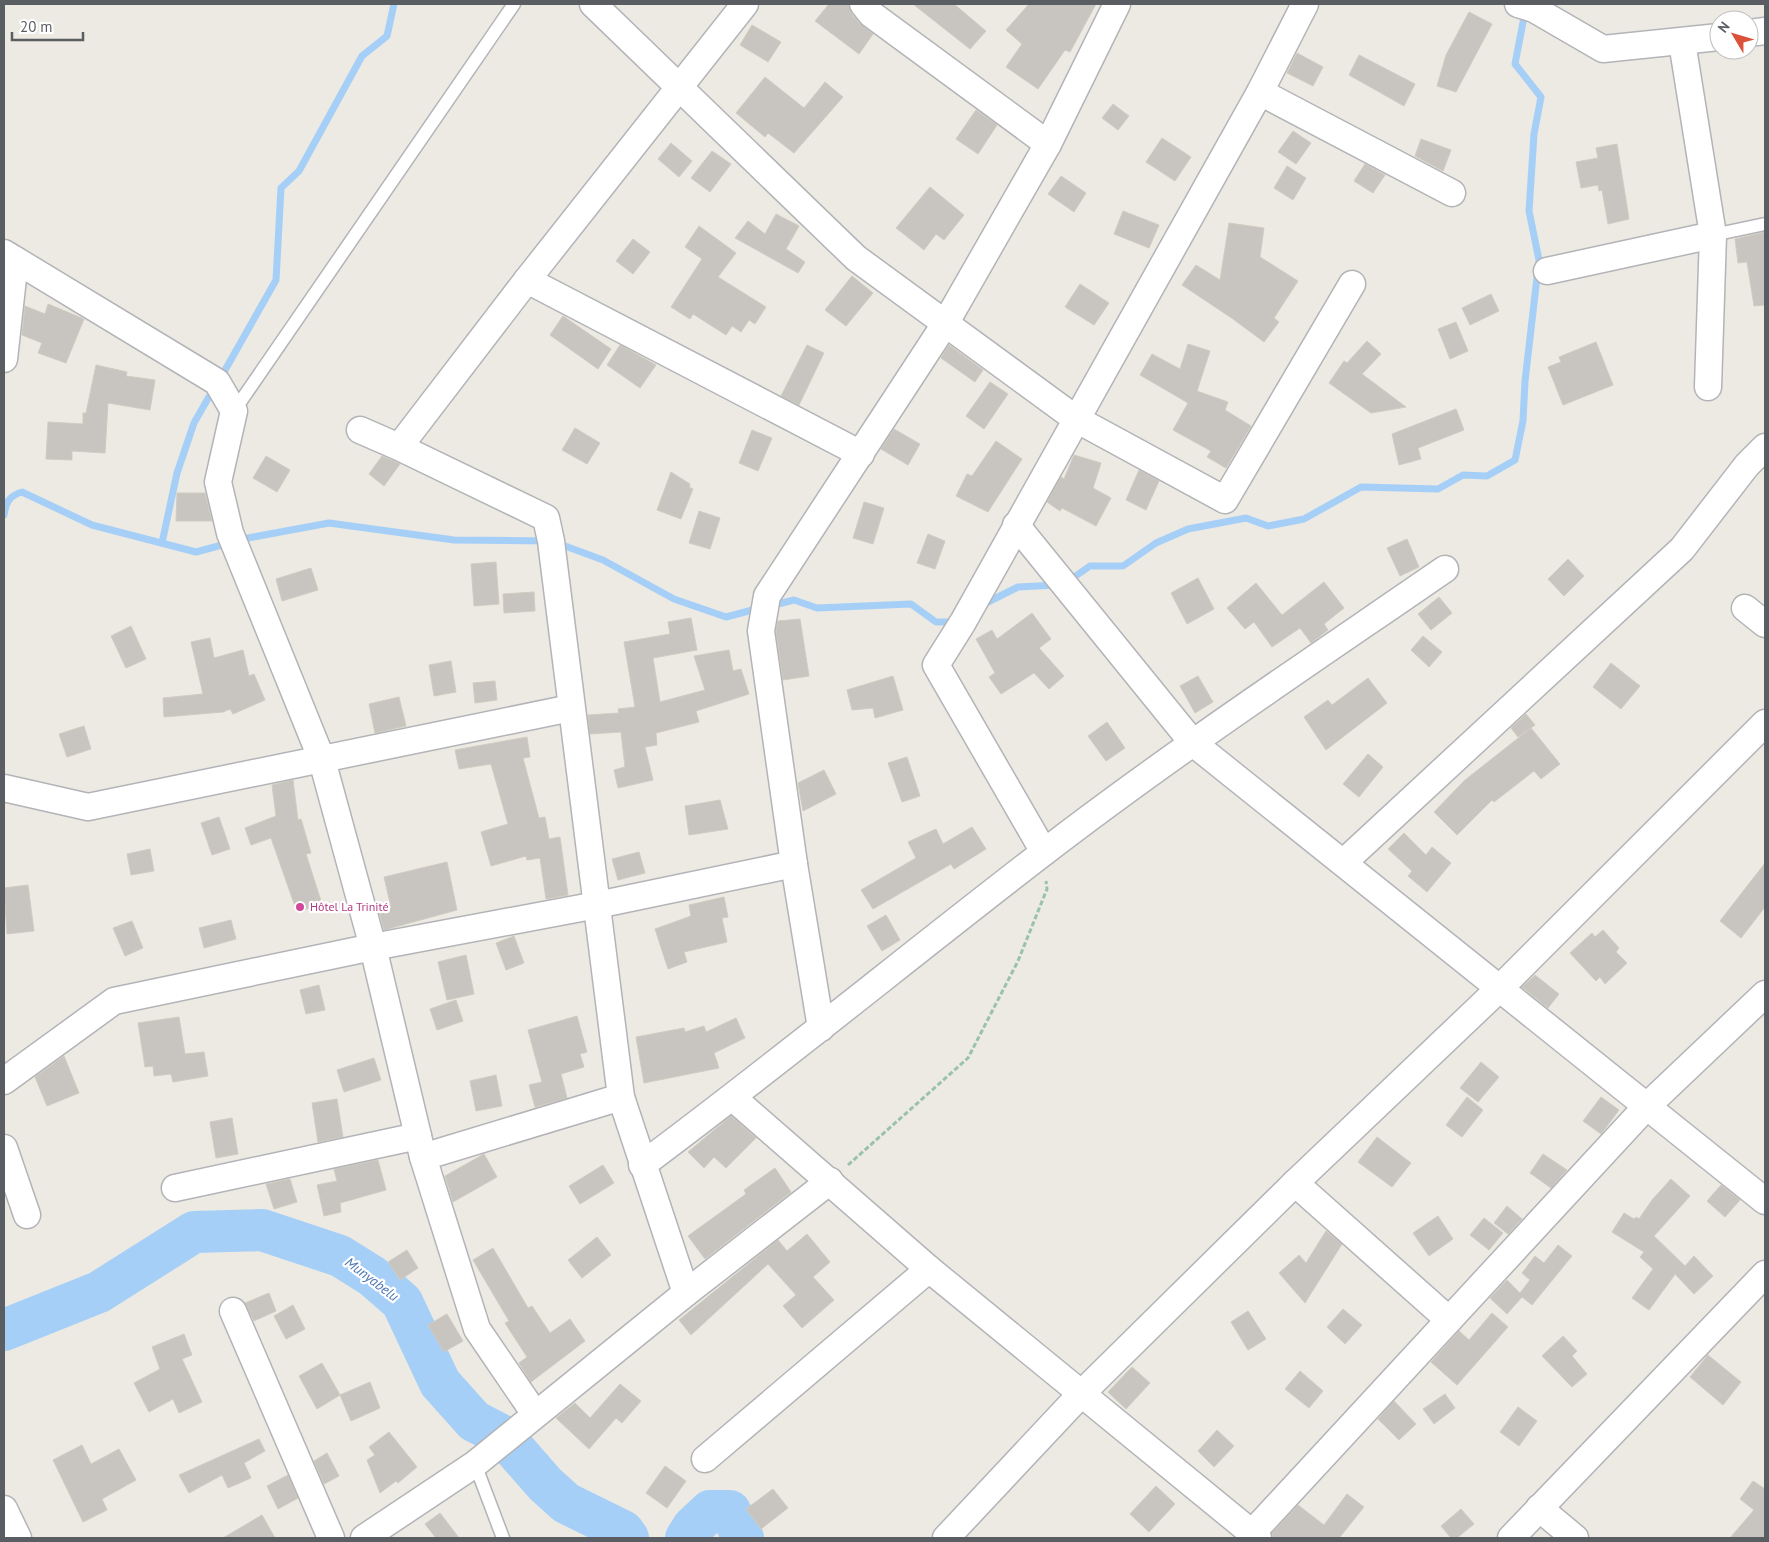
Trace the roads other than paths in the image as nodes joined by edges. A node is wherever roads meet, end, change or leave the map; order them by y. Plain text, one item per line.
1 (514, 4) edge
2 (593, 4) edge
3 (745, 4) edge
4 (863, 4) edge
5 (1117, 4) edge
6 (1305, 4) edge
7 (1524, 6) edge
8 (1709, 38) edge
9 (1682, 42) junction
10 (679, 87) junction
11 (1260, 92) junction
12 (1048, 144) junction
13 (1452, 193) dead end
14 (1765, 224) edge
15 (1714, 235) junction
16 (9, 257) edge
17 (1548, 271) dead end
18 (527, 280) junction
19 (1352, 284) dead end
20 (945, 324) junction
21 (4, 358) edge
22 (1708, 387) dead end
23 (234, 410) junction
24 (1076, 419) junction
25 (360, 430) dead end
26 (399, 447) junction
27 (1765, 447) edge
28 (860, 454) junction
29 (1016, 525) junction
30 (1445, 569) dead end
31 (1745, 608) dead end
32 (1765, 624) edge
33 (571, 708) junction
34 (1765, 723) edge
35 (1192, 743) junction
36 (322, 760) junction
37 (4, 788) edge
38 (1044, 852) junction
39 (1344, 862) junction
40 (794, 864) junction
41 (597, 905) junction
42 (373, 947) junction
43 (1501, 987) junction
44 (1765, 994) edge
45 (822, 1028) junction
46 (4, 1081) edge
47 (621, 1097) junction
48 (733, 1098) junction
49 (1647, 1106) junction
50 (421, 1146) junction
51 (4, 1148) edge
52 (642, 1165) junction
53 (830, 1181) junction
54 (1295, 1183) junction
55 (176, 1188) dead end
56 (1765, 1201) edge
57 (27, 1215) dead end
58 (929, 1269) junction
59 (1765, 1274) edge
60 (686, 1293) junction
61 (233, 1312) dead end
62 (1449, 1320) junction
63 (1082, 1393) junction
64 (530, 1419) junction
65 (705, 1459) dead end
66 (475, 1464) junction
67 (1538, 1508) junction
68 (4, 1509) edge
69 (1254, 1537) edge
70 (18, 1538) edge
71 (331, 1538) edge
72 (364, 1538) edge
73 (503, 1538) edge
74 (946, 1538) edge
75 (1511, 1538) edge
76 (1575, 1538) edge

1 - 23 lane
2 - 10 street
3 - 10 street
4 - 12 street
5 - 12 street
6 - 11 street
7 - 9 street
8 - 9 street
9 - 15 street
10 - 18 street
10 - 20 street
11 - 13 street
11 - 24 street
12 - 20 street
14 - 15 lane
15 - 17 street
15 - 22 street
16 - 21 street
16 - 23 street
18 - 26 street
18 - 28 street
19 - 24 street
20 - 24 street
20 - 28 street
23 - 36 street
24 - 29 street
25 - 26 street
26 - 33 street
27 - 39 street
28 - 40 street
29 - 35 street
29 - 38 street
30 - 35 street
31 - 32 street
33 - 36 street
33 - 41 street
34 - 43 street
35 - 38 street
35 - 39 street
36 - 37 street
36 - 42 street
38 - 45 street
39 - 43 street
40 - 41 street
40 - 45 street
41 - 42 street
41 - 47 street
42 - 46 street
42 - 50 street
43 - 49 street
43 - 54 street
44 - 49 street
45 - 48 street
47 - 50 street
47 - 52 street
48 - 52 street
48 - 53 street
49 - 56 street
49 - 62 street
50 - 55 street
50 - 64 street
51 - 57 street
52 - 60 street
53 - 58 street
53 - 60 street
54 - 62 street
54 - 63 street
58 - 63 street
58 - 65 street
59 - 67 street
60 - 64 street
61 - 71 street
62 - 69 street
63 - 69 street
63 - 74 street
64 - 66 street
66 - 72 street
66 - 73 lane
67 - 75 street
67 - 76 street
68 - 70 street

